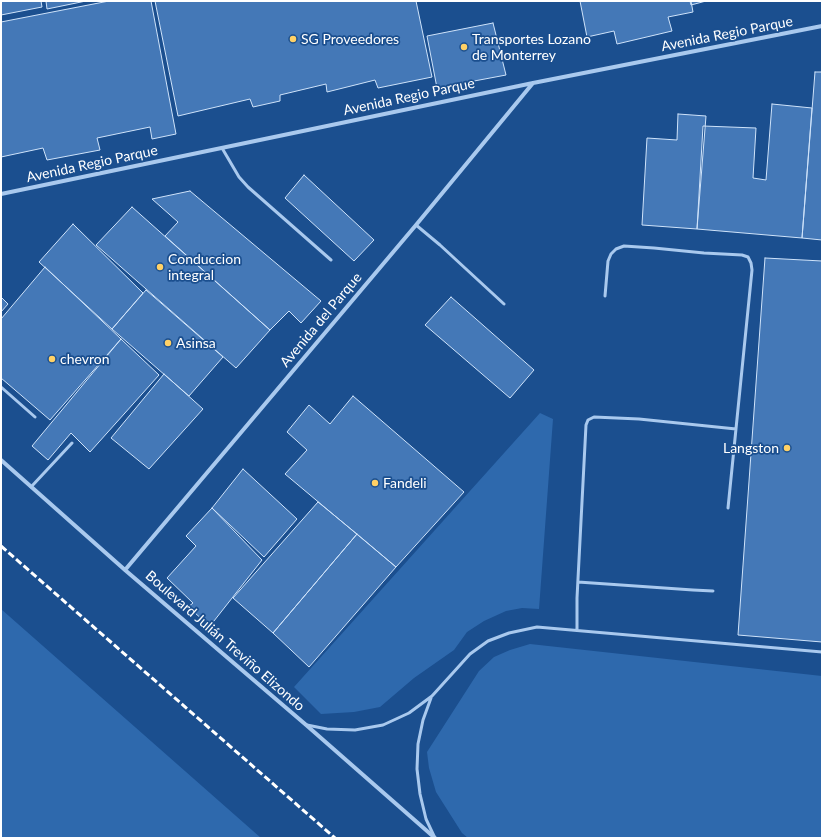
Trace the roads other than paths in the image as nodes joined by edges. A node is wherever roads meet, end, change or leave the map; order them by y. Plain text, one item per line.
1 (822, 26) edge
2 (534, 83) junction
3 (222, 148) junction
4 (1, 194) edge
5 (416, 225) junction
6 (331, 260) dead end
7 (605, 296) dead end
8 (504, 304) dead end
9 (1, 387) edge
10 (35, 417) dead end
11 (736, 429) junction
12 (72, 443) dead end
13 (1, 460) edge
14 (31, 487) junction
15 (728, 508) dead end
16 (125, 570) junction
17 (578, 582) junction
18 (713, 590) dead end
19 (577, 630) junction
20 (822, 652) edge
21 (432, 696) junction
22 (305, 724) junction
23 (435, 838) edge

1 - 2 street, Avenida Regio Parque
2 - 3 street, Avenida Regio Parque
2 - 5 street, Avenida del Parque
3 - 4 street, Avenida Regio Parque
3 - 6 lane
5 - 8 lane
5 - 16 street, Avenida del Parque
7 - 11 lane
9 - 10 lane
11 - 15 lane
11 - 17 lane
12 - 14 lane
13 - 14 street, Boulevard Julián Treviño Elizondo
14 - 16 street, Boulevard Julián Treviño Elizondo
16 - 22 street, Boulevard Julián Treviño Elizondo
17 - 18 lane
17 - 19 lane
19 - 20 lane
19 - 21 lane
21 - 22 lane
21 - 23 lane
22 - 23 street, Boulevard Julián Treviño Elizondo

